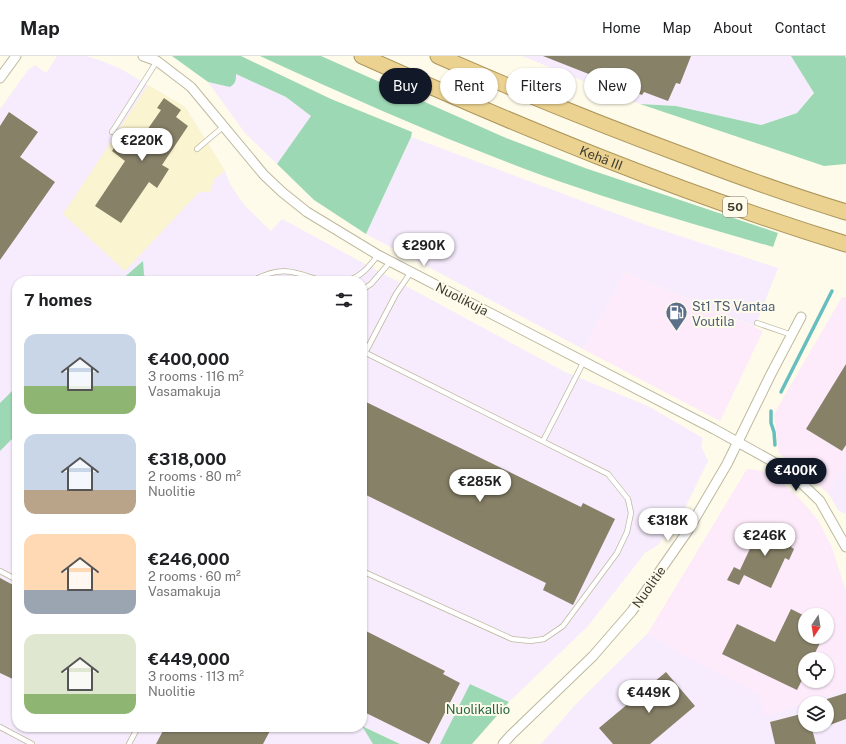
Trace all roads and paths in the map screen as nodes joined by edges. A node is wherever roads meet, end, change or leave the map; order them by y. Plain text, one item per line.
1 (16, 56) edge
2 (143, 56) edge
3 (362, 56) edge
4 (438, 56) edge
5 (157, 62) junction
6 (0, 78) edge
7 (224, 126) junction
8 (112, 132) dead end
9 (197, 149) dead end
10 (846, 212) edge
11 (846, 244) edge
12 (378, 255) junction
13 (391, 261) junction
14 (411, 272) junction
15 (263, 276) edge
16 (308, 276) edge
17 (358, 276) edge
18 (367, 287) edge
19 (801, 317) dead end
20 (756, 323) dead end
21 (792, 335) junction
22 (367, 347) edge
23 (367, 354) edge
24 (584, 361) junction
25 (543, 442) junction
26 (739, 442) junction
27 (842, 530) edge
28 (846, 548) edge
29 (0, 571) edge
30 (367, 573) edge
31 (12, 577) edge
32 (0, 727) edge
33 (135, 732) edge
34 (32, 744) edge
35 (129, 744) edge
36 (503, 744) edge

1 - 6 street
2 - 5 street, Nuolikuja
3 - 11 highway, Kehä III / 50
4 - 10 highway, 50
5 - 7 street, Nuolikuja
5 - 8 lane
7 - 9 lane
7 - 12 street, Nuolikuja
12 - 13 street, Nuolikuja
12 - 17 lane
13 - 14 street, Nuolikuja
13 - 18 lane
14 - 22 lane
14 - 24 street, Nuolikuja
15 - 16 lane
19 - 21 street, Nuolitie
20 - 21 lane
21 - 26 street, Nuolitie
23 - 25 lane
24 - 25 lane
24 - 26 street, Nuolikuja
25 - 30 lane
26 - 27 street, Nuolikuja
26 - 36 street, Nuolitie
27 - 28 street, Nuolikuja
29 - 31 lane
32 - 34 lane
33 - 35 lane

